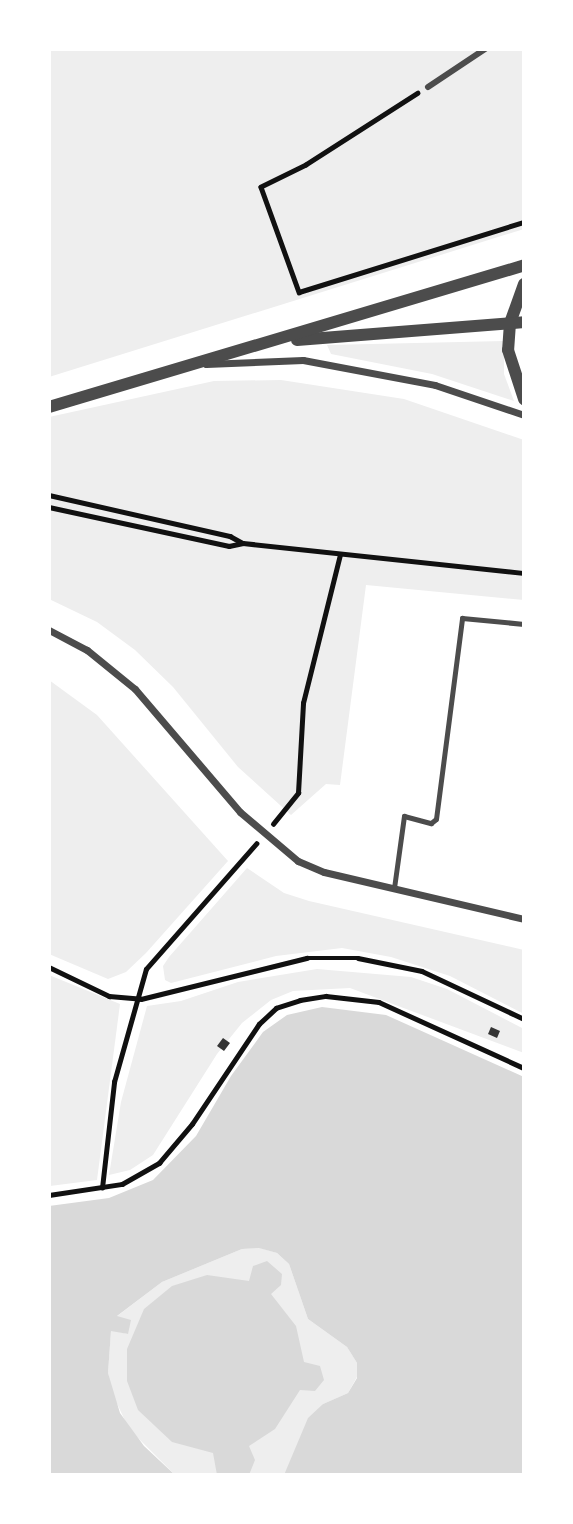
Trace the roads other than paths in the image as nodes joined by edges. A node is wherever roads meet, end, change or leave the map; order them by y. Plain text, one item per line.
1 (485, 49) edge
2 (428, 87) road end
3 (524, 265) edge
4 (524, 284) edge
5 (524, 321) edge
6 (510, 323) junction
7 (272, 342) junction
8 (191, 365) junction
9 (524, 399) edge
10 (49, 407) edge
11 (524, 415) edge
12 (524, 624) edge
13 (49, 630) edge
14 (524, 803) edge
15 (524, 838) edge
16 (394, 888) junction
17 (524, 919) edge

1 - 2 street
3 - 7 street
4 - 6 street
5 - 6 street
6 - 7 street
6 - 9 street
7 - 8 street
8 - 10 street
8 - 11 street
12 - 16 lane
13 - 16 street
14 - 15 lane
16 - 17 street

